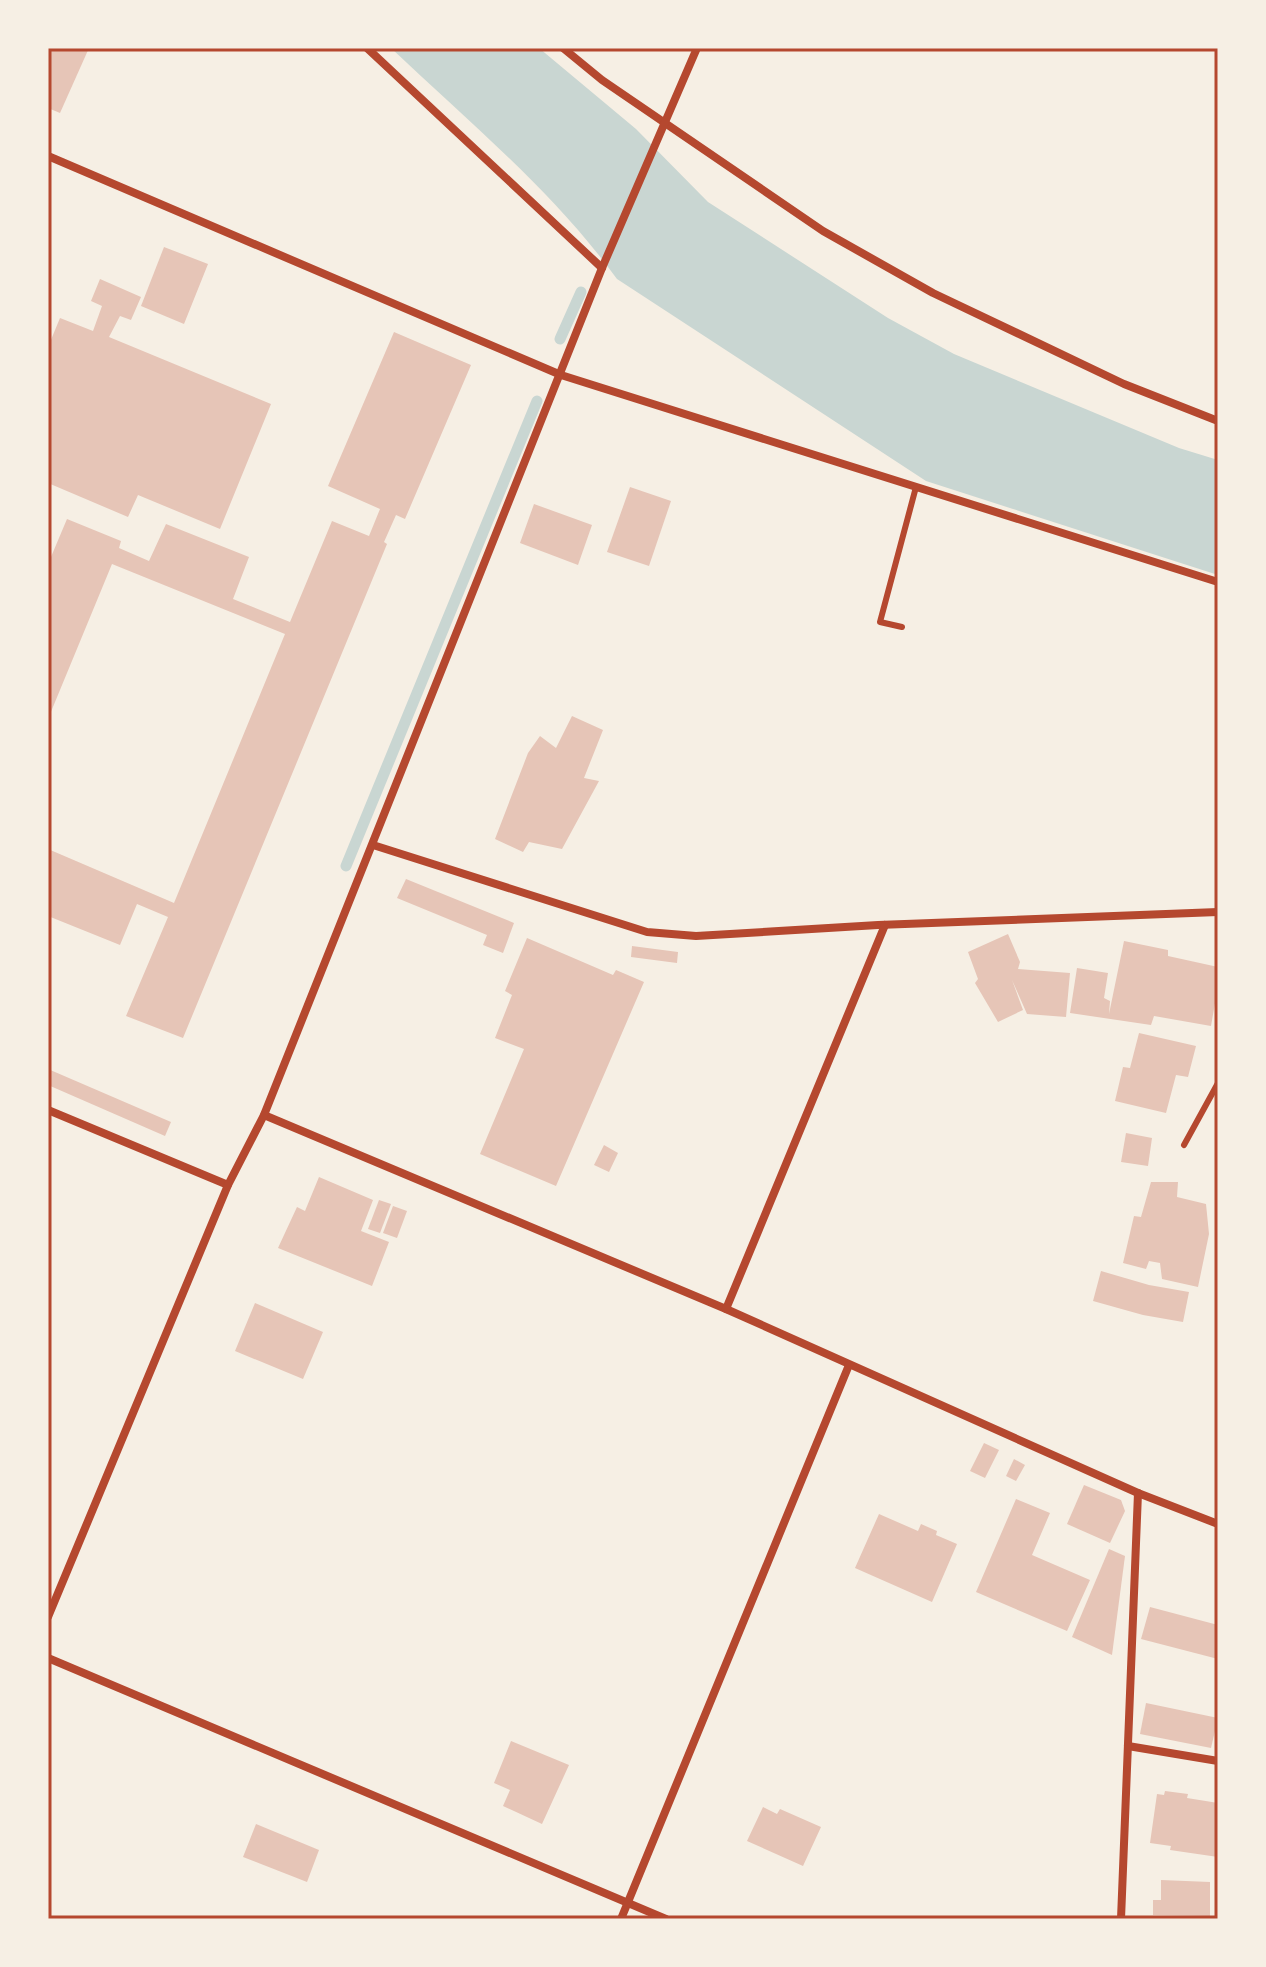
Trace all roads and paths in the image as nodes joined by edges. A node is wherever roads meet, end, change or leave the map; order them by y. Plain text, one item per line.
1 (367, 48) edge
2 (563, 48) edge
3 (697, 48) edge
4 (666, 124) junction
5 (48, 156) edge
6 (602, 268) junction
7 (561, 375) junction
8 (1218, 421) edge
9 (916, 487) junction
10 (1218, 582) edge
11 (902, 627) dead end
12 (373, 845) junction
13 (1218, 912) edge
14 (885, 925) junction
15 (1218, 1083) edge
16 (48, 1110) edge
17 (264, 1115) junction
18 (1184, 1145) dead end
19 (228, 1185) junction
20 (726, 1309) junction
21 (849, 1365) junction
22 (1138, 1493) junction
23 (1218, 1524) edge
24 (48, 1617) edge
25 (48, 1658) edge
26 (1128, 1746) junction
27 (1218, 1761) edge
28 (627, 1903) junction
29 (621, 1919) edge
30 (666, 1919) edge
31 (1121, 1919) edge

1 - 6 street
2 - 4 street
3 - 4 street
4 - 6 street
4 - 8 street
5 - 7 street
6 - 7 street
7 - 9 street
7 - 12 street
9 - 10 street
9 - 11 lane
12 - 14 street
12 - 17 street
13 - 14 street
14 - 20 street
15 - 18 lane
16 - 19 street
17 - 19 street
17 - 20 street
19 - 24 street
20 - 21 street
21 - 22 street
21 - 28 street
22 - 23 street
22 - 26 street
25 - 28 street
26 - 27 street
26 - 31 street
28 - 29 street
28 - 30 street

